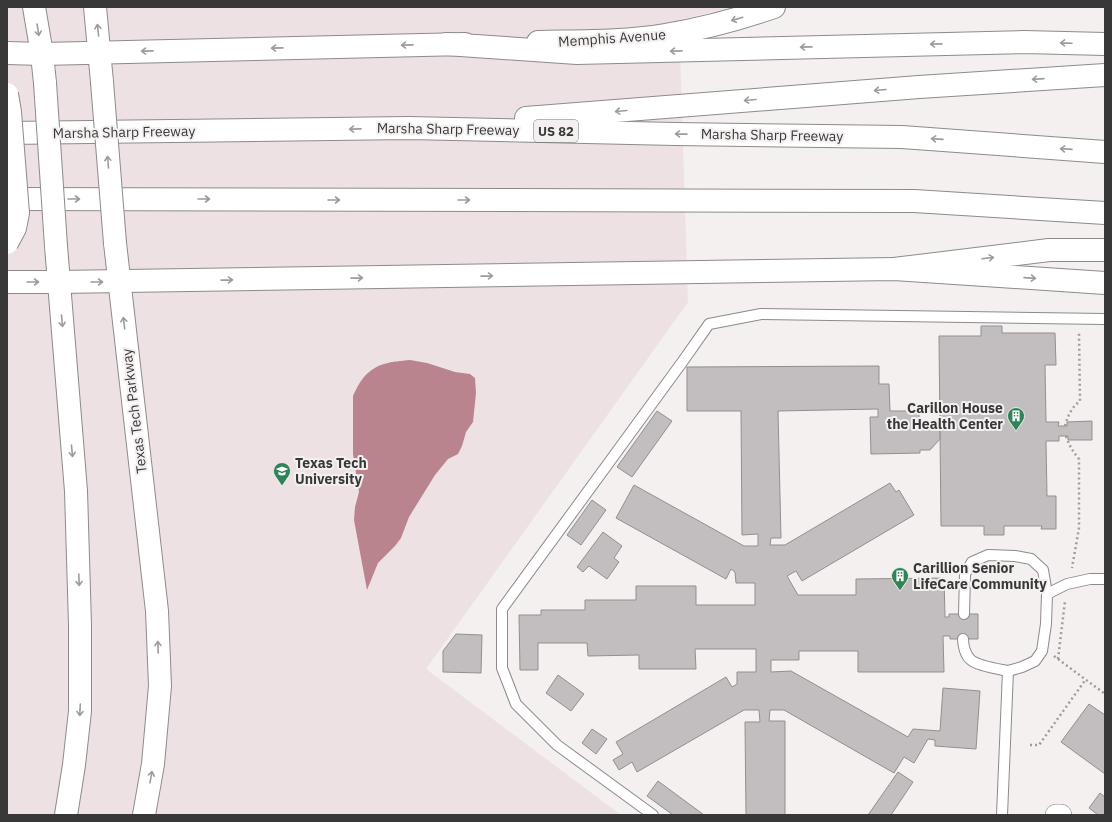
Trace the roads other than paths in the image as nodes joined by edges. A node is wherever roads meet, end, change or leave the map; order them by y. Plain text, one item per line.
1 (34, 7) edge
2 (95, 7) edge
3 (774, 7) edge
4 (446, 44) junction
5 (1105, 44) edge
6 (100, 52) junction
7 (7, 53) edge
8 (42, 54) junction
9 (1105, 75) edge
10 (7, 94) edge
11 (409, 128) junction
12 (7, 133) edge
13 (1105, 152) edge
14 (7, 199) edge
15 (1105, 213) edge
16 (7, 243) edge
17 (1105, 250) edge
18 (894, 269) junction
19 (7, 282) edge
20 (58, 282) junction
21 (119, 282) junction
22 (1105, 283) edge
23 (1105, 319) edge
24 (1105, 579) edge
25 (1047, 594) junction
26 (964, 614) dead end
27 (963, 639) dead end
28 (1008, 671) junction
29 (66, 815) edge
30 (144, 815) edge
31 (653, 815) edge
32 (1002, 815) edge
33 (1056, 815) edge
34 (1061, 815) edge

1 -> 8 main road
6 -> 2 main road, Texas Tech Parkway
3 -> 4 main road, Memphis Avenue
5 -> 4 main road
4 -> 6 main road
6 - 8 main road
21 -> 6 main road, Texas Tech Parkway, bridge
7 - 8 main road
8 - 20 main road, bridge
9 -> 11 main road
10 - 16 main road, bridge
11 -> 12 main road, Marsha Sharp Freeway / US 82
13 -> 11 main road, Marsha Sharp Freeway / US 82
14 -> 15 main road
18 -> 17 main road
21 -> 18 main road
18 -> 22 main road
19 -> 20 main road
20 -> 21 main road
20 -> 29 main road
30 -> 21 main road, Texas Tech Parkway
23 - 31 lane
24 - 25 lane
25 - 26 lane
25 - 28 lane
27 - 28 lane
28 - 32 lane
33 - 34 street

